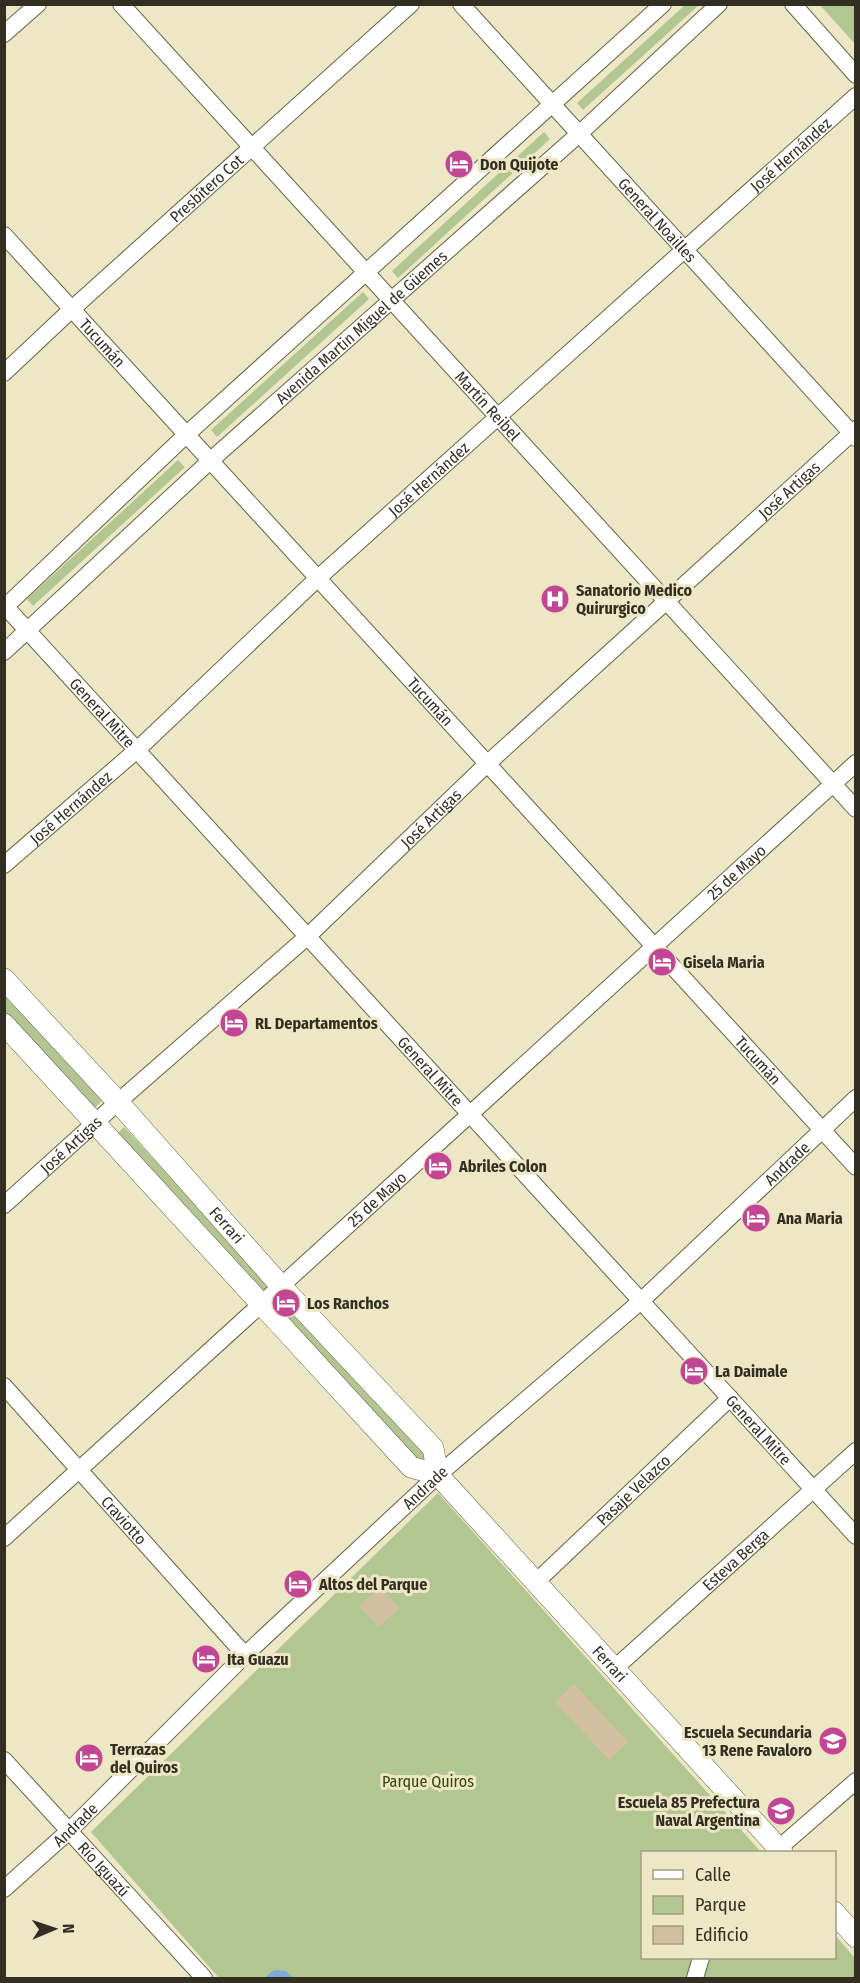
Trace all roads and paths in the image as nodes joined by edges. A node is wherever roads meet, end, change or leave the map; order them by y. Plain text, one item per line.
1 (38, 4) edge
2 (121, 4) edge
3 (411, 4) edge
4 (460, 4) edge
5 (663, 4) edge
6 (719, 4) edge
7 (793, 4) edge
8 (4, 34) edge
9 (855, 75) edge
10 (855, 96) edge
11 (553, 105) junction
12 (579, 134) junction
13 (251, 148) junction
14 (4, 235) edge
15 (684, 249) junction
16 (367, 274) junction
17 (392, 301) junction
18 (72, 309) junction
19 (4, 374) edge
20 (498, 417) junction
21 (854, 433) edge
22 (187, 434) junction
23 (211, 460) junction
24 (318, 578) junction
25 (666, 601) junction
26 (5, 607) edge
27 (30, 631) junction
28 (4, 652) edge
29 (138, 749) junction
30 (855, 763) edge
31 (487, 764) junction
32 (832, 784) junction
33 (855, 809) edge
34 (4, 865) edge
35 (308, 936) junction
36 (654, 946) junction
37 (4, 979) edge
38 (4, 1024) edge
39 (855, 1098) edge
40 (118, 1102) junction
41 (470, 1114) junction
42 (95, 1124) junction
43 (821, 1129) junction
44 (855, 1167) edge
45 (4, 1205) edge
46 (281, 1286) junction
47 (641, 1301) junction
48 (260, 1305) junction
49 (4, 1386) edge
50 (730, 1398) junction
51 (855, 1451) edge
52 (80, 1470) junction
53 (438, 1475) junction
54 (813, 1490) junction
55 (855, 1536) edge
56 (4, 1538) edge
57 (536, 1582) junction
58 (245, 1655) junction
59 (615, 1668) junction
60 (4, 1760) edge
61 (855, 1781) edge
62 (69, 1831) junction
63 (781, 1850) edge
64 (4, 1889) edge
65 (836, 1914) edge
66 (855, 1936) edge
67 (701, 1959) edge
68 (204, 1978) edge
69 (695, 1978) edge

1 - 8 street
2 - 13 street, Martín Reibel
3 - 13 street, Presbítero Cot
4 - 11 street, General Noailles
5 - 11 street
6 - 12 street, Avenida Martin Miguel de Güemes
7 - 9 street
10 - 15 street, José Hernández
11 - 12 street, General Noailles
11 - 16 street
12 - 15 street, General Noailles
12 - 17 street, Avenida Martin Miguel de Güemes
13 - 16 street, Martín Reibel
13 - 18 street, Presbítero Cot
14 - 18 street, Tucumán
15 - 20 street, José Hernández
15 - 21 street, General Noailles
16 - 17 street, Martín Reibel
16 - 22 street
17 - 20 street, Martín Reibel
17 - 23 street, Avenida Martin Miguel de Güemes
18 - 19 street, Presbítero Cot
18 - 22 street, Tucumán
20 - 24 street, José Hernández
20 - 25 street, Martín Reibel
21 - 25 street, José Artigas
22 - 23 street, Tucumán
22 - 26 street
23 - 24 street, Tucumán
23 - 27 street, Avenida Martin Miguel de Güemes
24 - 29 street, José Hernández
24 - 31 street, Tucumán
25 - 31 street, José Artigas
25 - 32 street, Martín Reibel
26 - 27 street, General Mitre
27 - 28 street, Avenida Martin Miguel de Güemes
27 - 29 street, General Mitre
29 - 34 street, José Hernández
29 - 35 street, General Mitre
30 - 32 street, 25 de Mayo
31 - 35 street, José Artigas
31 - 36 street, Tucumán
32 - 33 street, Martín Reibel
32 - 36 street, 25 de Mayo
35 - 40 street, José Artigas
35 - 41 street, General Mitre
36 - 41 street, 25 de Mayo
36 - 43 street, Tucumán
37 - 40 main road, Ferrari
38 - 42 main road, Ferrari
39 - 43 street, Andrade
40 - 42 street, José Artigas
40 - 46 main road, Ferrari
41 - 46 street, 25 de Mayo
41 - 47 street, General Mitre
42 - 45 street, José Artigas
42 - 48 main road, Ferrari
43 - 44 street, Tucumán
43 - 47 street, Andrade
46 - 48 street, 25 de Mayo
46 - 53 main road, Ferrari
47 - 50 street, General Mitre
47 - 53 street, Andrade
48 - 52 street, 25 de Mayo
48 - 53 main road, Ferrari
49 - 52 street, Craviotto
50 - 54 street, General Mitre
50 - 57 street, Pasaje Velazco
51 - 54 street, Esteva Berga
52 - 56 street, 25 de Mayo
52 - 58 street, Craviotto
53 - 57 main road, Ferrari
53 - 58 street, Andrade
54 - 55 street, General Mitre
54 - 59 street, Esteva Berga
57 - 59 main road, Ferrari
58 - 62 street, Andrade
59 - 63 main road, Ferrari
60 - 62 street, Río Iguazú
61 - 63 street
62 - 64 street, Andrade
62 - 68 street, Río Iguazú
65 - 66 main road
67 - 69 street

